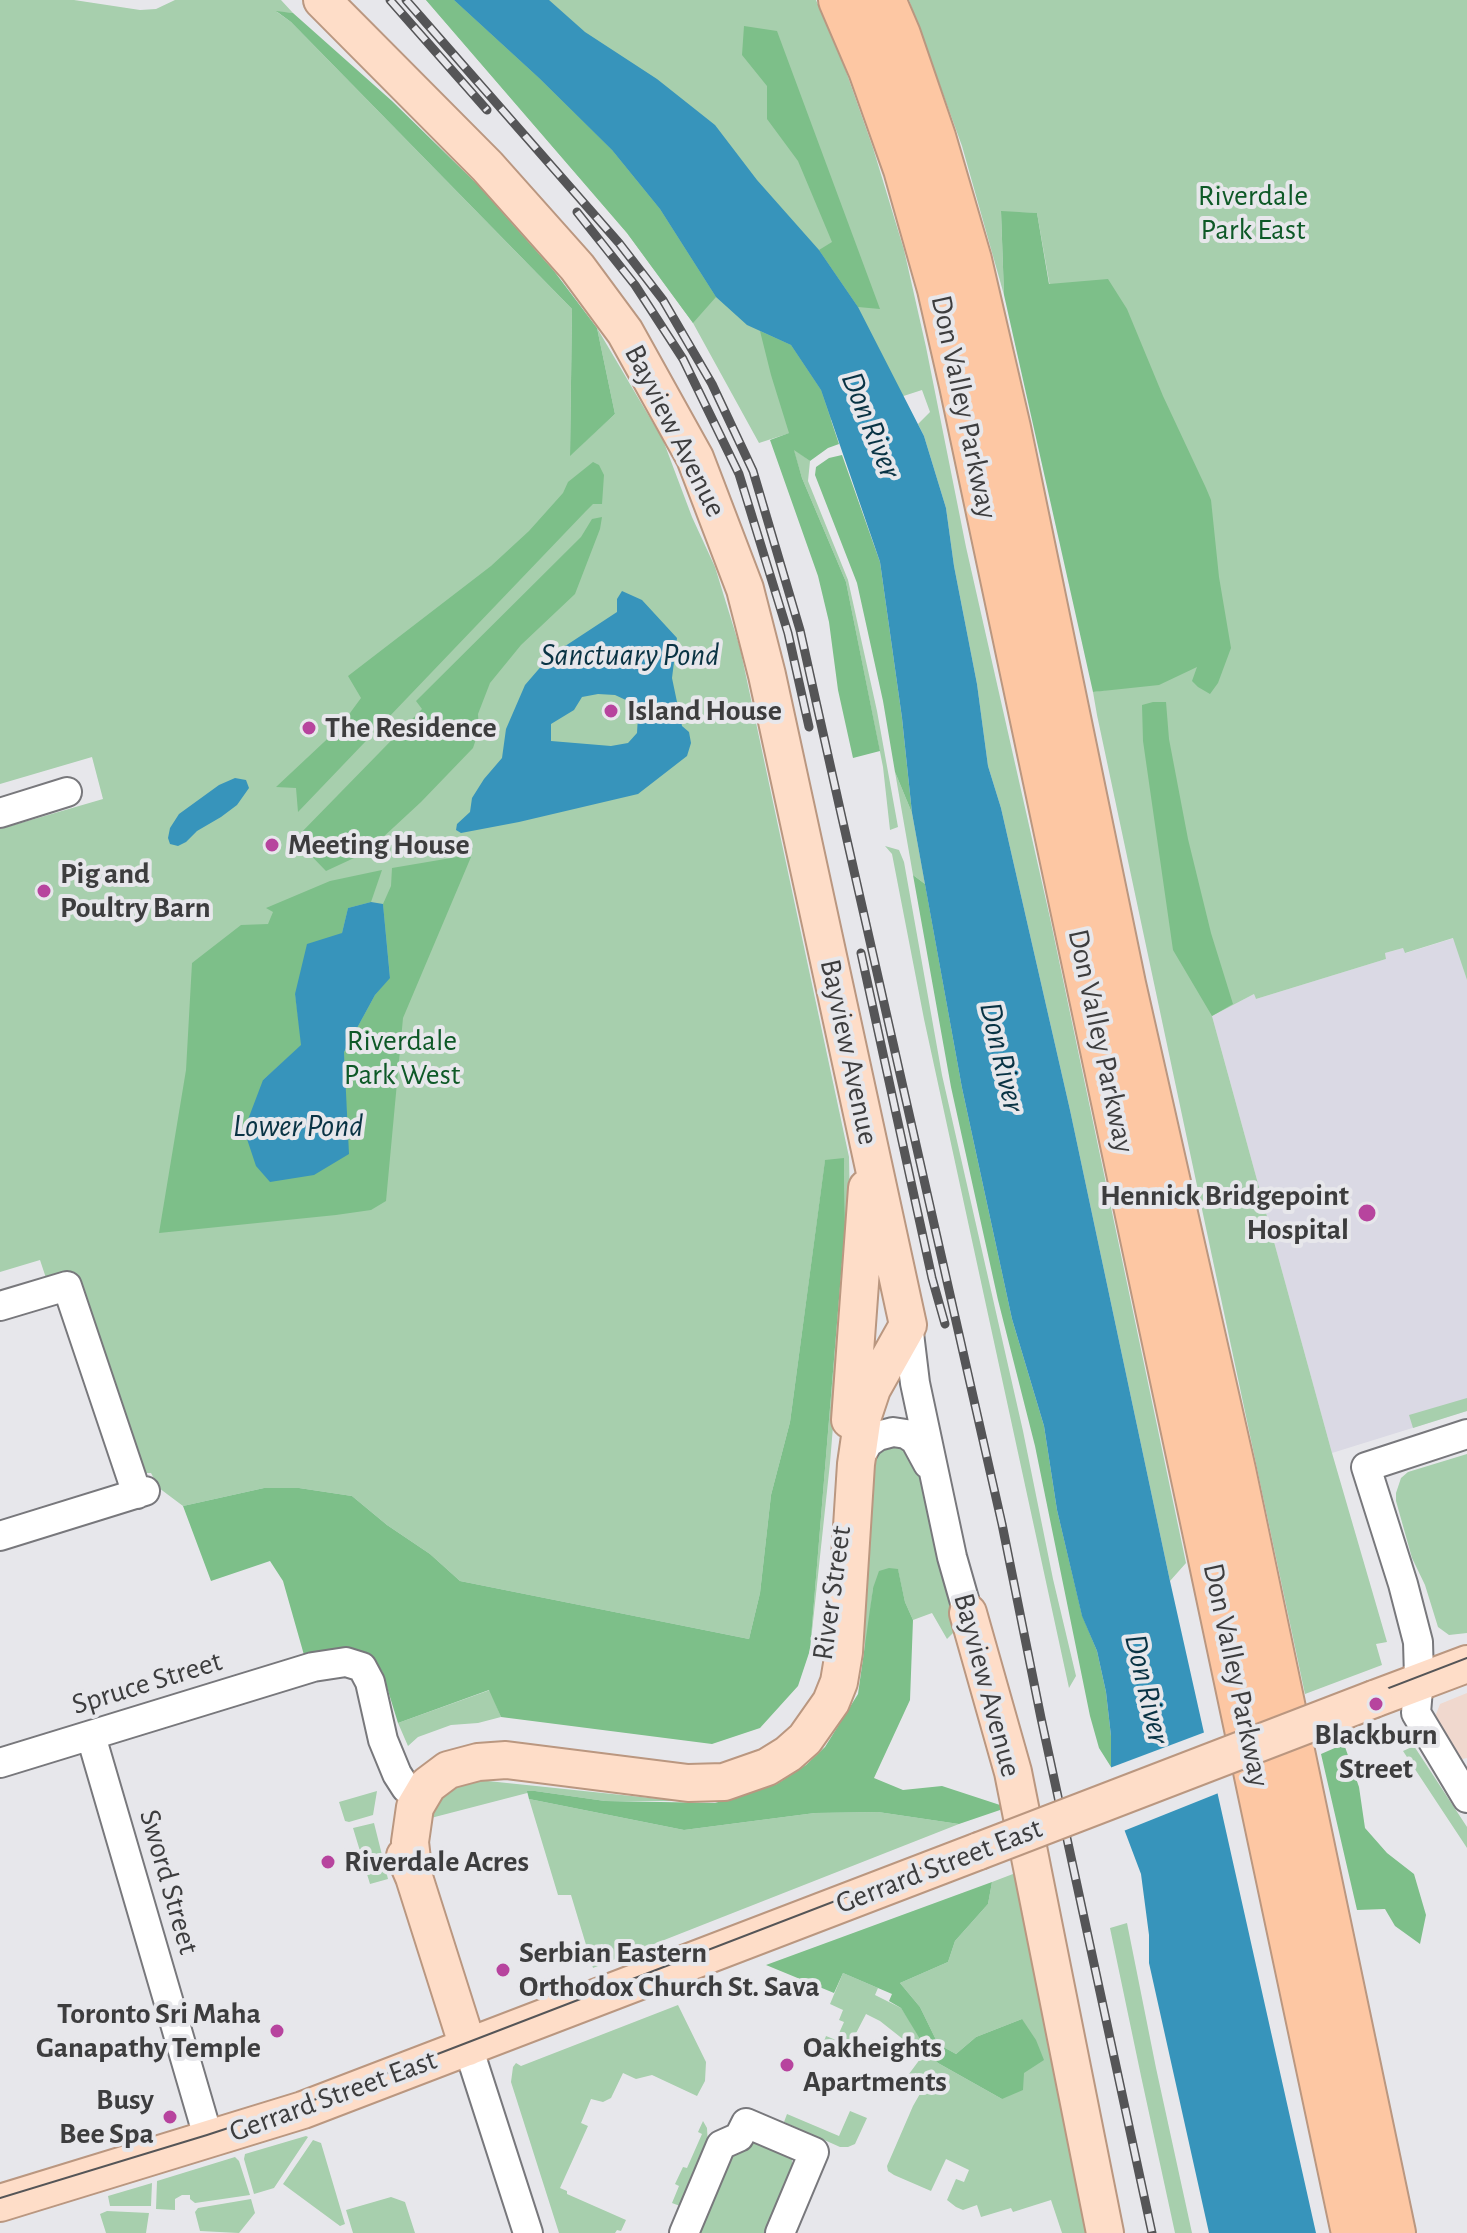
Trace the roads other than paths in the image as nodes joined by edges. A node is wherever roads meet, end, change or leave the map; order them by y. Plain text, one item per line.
1 (322, 0) edge
2 (840, 0) edge
3 (884, 0) edge
4 (67, 792) dead end
5 (0, 813) edge
6 (867, 1134) junction
7 (0, 1306) edge
8 (908, 1325) junction
9 (1467, 1434) edge
10 (856, 1464) junction
11 (936, 1479) junction
12 (0, 1536) edge
13 (968, 1613) joint
14 (1467, 1664) edge
15 (1419, 1682) junction
16 (91, 1736) junction
17 (0, 1763) edge
18 (406, 1788) junction
19 (1467, 1798) edge
20 (414, 1877) junction
21 (468, 2047) junction
22 (1356, 2047) junction
23 (209, 2140) junction
24 (0, 2203) edge
25 (528, 2233) edge
26 (684, 2233) edge
27 (780, 2233) edge
28 (1105, 2233) edge
29 (1353, 2233) edge
30 (1394, 2233) edge
31 (1420, 2233) edge

1 - 6 main road, Bayview Avenue
2 - 29 highway, Don Valley Parkway
3 - 22 highway, Don Valley Parkway
4 - 5 street
6 - 8 main road, Bayview Avenue
6 - 18 main road, River Street
7 - 12 street
8 - 10 main road, River Street
8 - 11 street, Bayview Avenue
9 - 15 street
10 - 11 street
10 - 20 main road, River Street
11 - 13 street, Bayview Avenue
13 - 28 main road, Bayview Avenue
14 - 15 main road, Gerrard Street East
15 - 19 street
15 - 21 main road, Gerrard Street East, bridge
16 - 17 street, Spruce Street
16 - 18 street, Spruce Street
16 - 23 street, Sword Street
18 - 20 main road, River Street
20 - 21 main road, River Street
21 - 23 main road, Gerrard Street East
21 - 25 street, River Street
22 - 30 highway, Don Valley Parkway
22 - 31 highway
23 - 24 main road, Gerrard Street East
26 - 27 street

